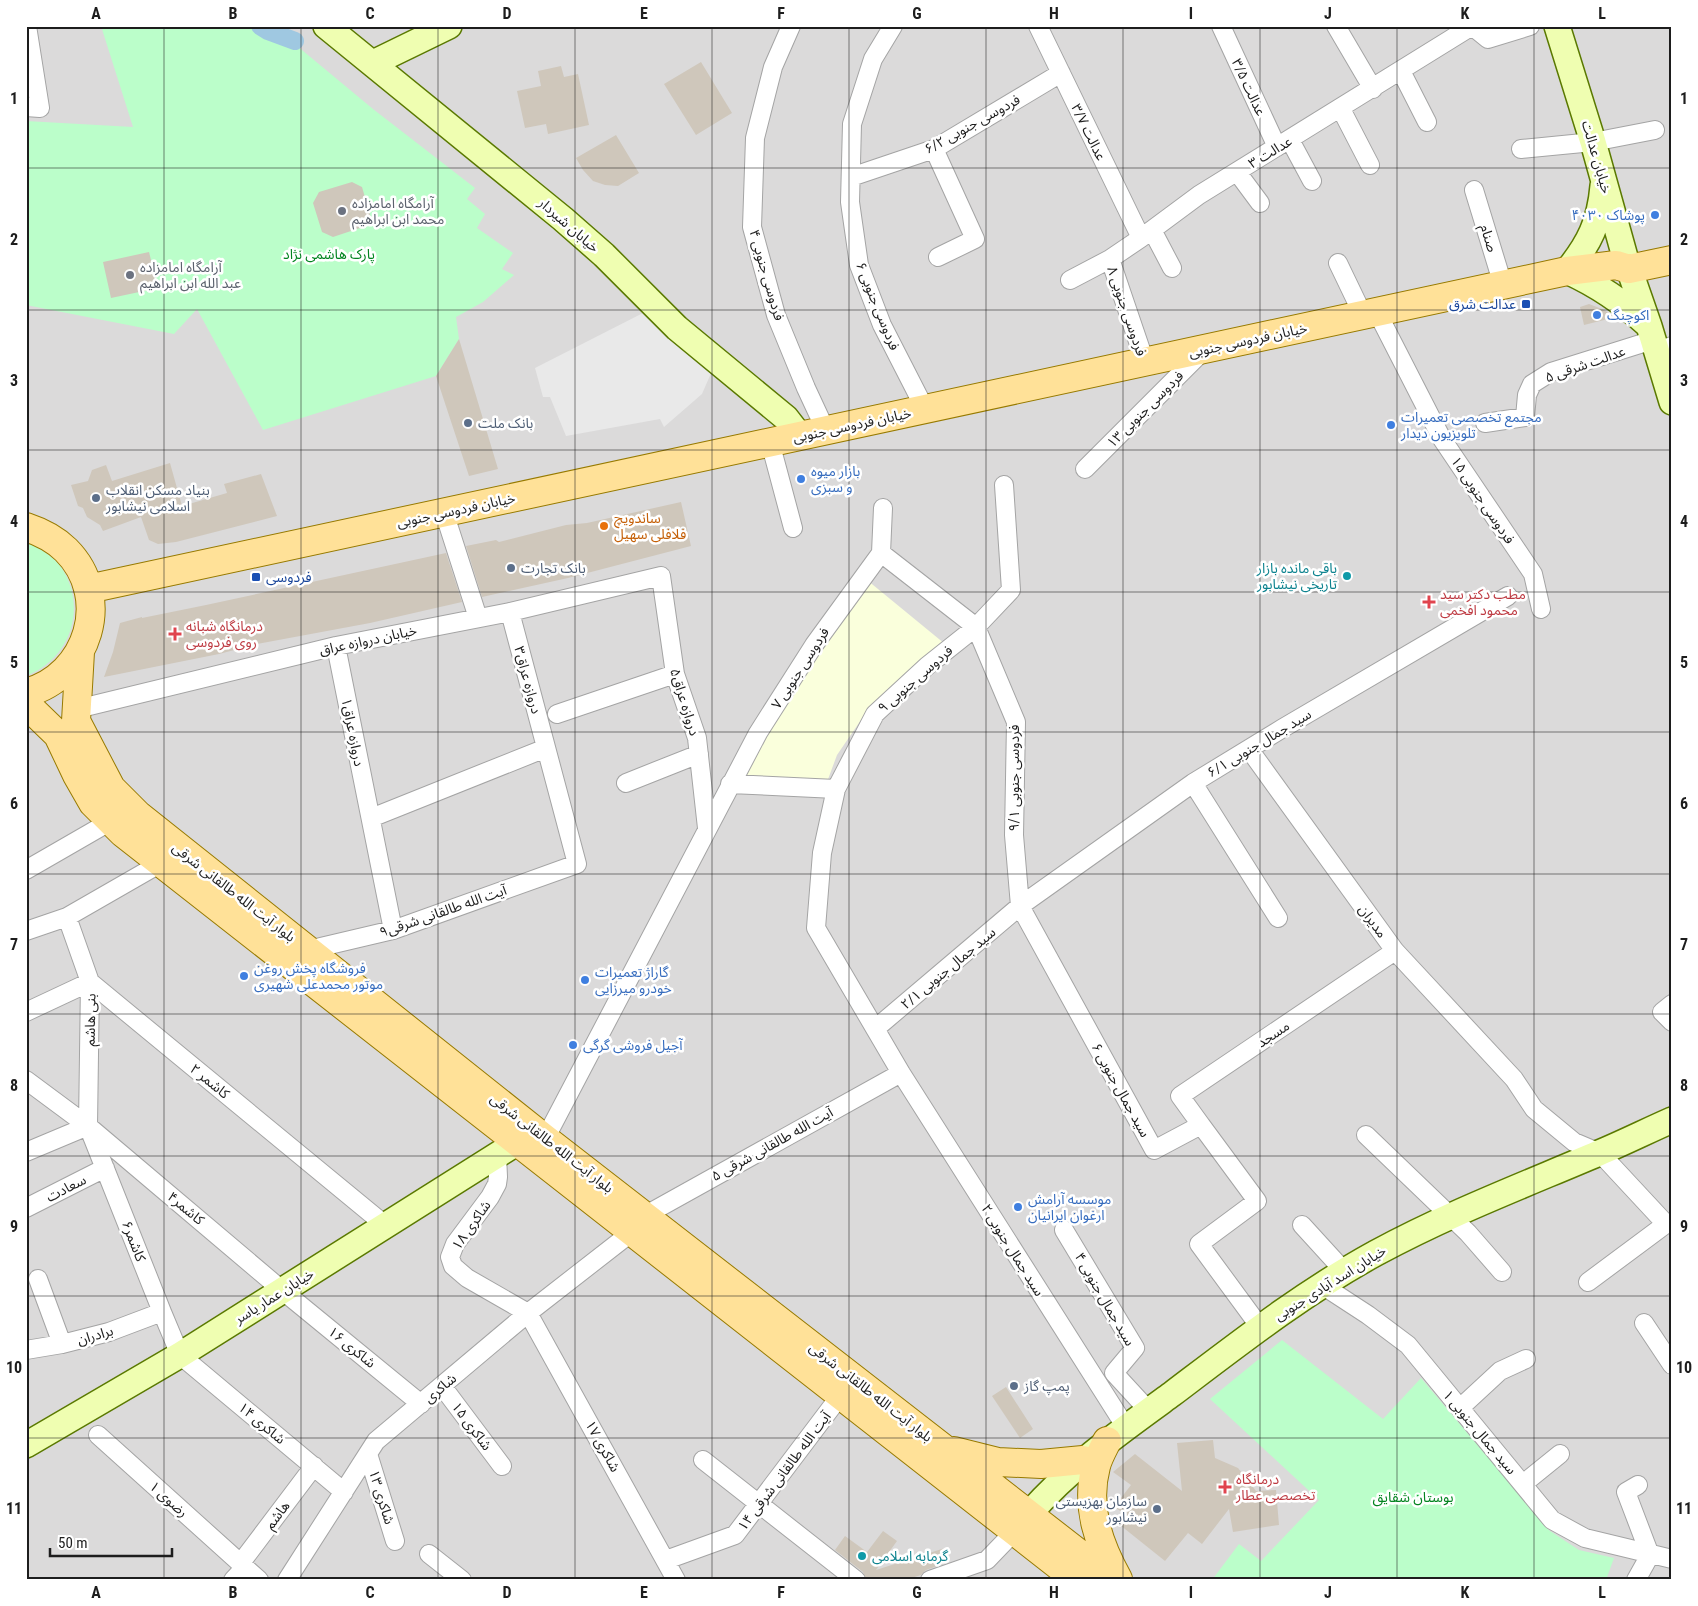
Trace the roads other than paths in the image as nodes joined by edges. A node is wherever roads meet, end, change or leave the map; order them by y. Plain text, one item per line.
1 (27, 26) edge
2 (326, 26) edge
3 (449, 26) edge
4 (791, 26) edge
5 (893, 26) edge
6 (1038, 26) edge
7 (1221, 26) edge
8 (1336, 26) edge
9 (1472, 26) edge
10 (1530, 26) edge
11 (1558, 26) edge
12 (1485, 32) edge
13 (372, 62) junction
14 (1401, 71) junction
15 (1060, 73) junction
16 (1373, 89) junction
17 (33, 107) edge
18 (1340, 109) junction
19 (1427, 122) dead end
20 (1655, 130) dead end
21 (1593, 142) junction
22 (1284, 144) junction
23 (934, 149) junction
24 (1521, 149) dead end
25 (1370, 165) dead end
26 (1237, 172) junction
27 (851, 176) junction
28 (1604, 179) junction
29 (1312, 181) dead end
30 (1474, 190) dead end
31 (1260, 203) dead end
32 (1146, 234) junction
33 (1672, 245) edge
34 (938, 257) dead end
35 (1110, 259) junction
36 (1672, 260) edge
37 (1338, 263) dead end
38 (1624, 264) junction
39 (1172, 268) dead end
40 (1567, 271) junction
41 (1070, 280) dead end
42 (1503, 285) junction
43 (1370, 314) junction
44 (1658, 341) edge
45 (1205, 349) junction
46 (1145, 362) junction
47 (1672, 402) edge
48 (925, 409) junction
49 (1485, 423) dead end
50 (826, 430) junction
51 (800, 436) junction
52 (770, 442) junction
53 (1085, 469) dead end
54 (1004, 485) dead end
55 (883, 508) dead end
56 (444, 512) junction
57 (26, 527) edge
58 (794, 528) dead end
59 (882, 553) junction
60 (661, 576) joint
61 (88, 589) junction
62 (1508, 596) dead end
63 (1540, 609) dead end
64 (510, 612) junction
65 (478, 618) junction
66 (976, 627) junction
67 (336, 646) junction
68 (80, 652) junction
69 (675, 674) junction
70 (26, 693) edge
71 (26, 704) edge
72 (77, 709) junction
73 (557, 714) dead end
74 (546, 748) junction
75 (1249, 749) junction
76 (699, 754) junction
77 (626, 783) dead end
78 (1193, 783) junction
79 (730, 784) junction
80 (836, 789) junction
81 (370, 818) junction
82 (111, 821) junction
83 (707, 828) junction
84 (161, 862) junction
85 (576, 864) joint
86 (26, 870) edge
87 (1020, 906) junction
88 (67, 917) junction
89 (1278, 918) dead end
90 (393, 930) junction
91 (26, 931) edge
92 (308, 950) junction
93 (1395, 952) junction
94 (90, 982) junction
95 (1672, 1004) edge
96 (26, 1012) edge
97 (1672, 1022) edge
98 (875, 1029) junction
99 (901, 1072) junction
100 (26, 1080) edge
101 (1672, 1120) edge
102 (88, 1126) junction
103 (1201, 1126) junction
104 (1366, 1136) dead end
105 (545, 1139) junction
106 (507, 1149) junction
107 (26, 1152) edge
108 (1600, 1153) junction
109 (105, 1168) junction
110 (26, 1208) edge
111 (1450, 1216) junction
112 (638, 1224) junction
113 (1302, 1224) dead end
114 (385, 1225) junction
115 (1064, 1230) dead end
116 (1344, 1271) junction
117 (1502, 1272) dead end
118 (38, 1279) dead end
119 (1588, 1282) dead end
120 (1322, 1285) junction
121 (283, 1291) junction
122 (162, 1312) junction
123 (528, 1312) junction
124 (1644, 1323) dead end
125 (1260, 1327) junction
126 (62, 1344) junction
127 (26, 1350) edge
128 (180, 1355) junction
129 (1526, 1359) dead end
130 (1672, 1365) edge
131 (442, 1386) junction
132 (840, 1396) junction
133 (421, 1404) junction
134 (1460, 1408) junction
135 (1149, 1410) junction
136 (1116, 1434) junction
137 (98, 1435) dead end
138 (26, 1445) edge
139 (945, 1450) junction
140 (368, 1454) junction
141 (1560, 1454) dead end
142 (703, 1460) dead end
143 (1083, 1460) junction
144 (314, 1466) junction
145 (502, 1466) dead end
146 (1523, 1484) junction
147 (1638, 1485) dead end
148 (344, 1492) junction
149 (760, 1504) junction
150 (1022, 1522) junction
151 (395, 1541) dead end
152 (429, 1554) dead end
153 (1650, 1555) junction
154 (1672, 1559) edge
155 (666, 1560) junction
156 (239, 1570) edge
157 (259, 1580) edge
158 (287, 1580) edge
159 (462, 1580) edge
160 (676, 1580) edge
161 (856, 1580) edge
162 (930, 1580) edge
163 (1077, 1580) edge
164 (1113, 1580) edge
165 (1118, 1580) edge
166 (1636, 1580) edge

1 - 17 street
2 - 13 main road, خیابان شیردار
3 - 13 main road
4 - 50 street, فردوسی جنوبی ۴
5 - 27 street, فردوسی جنوبی ۶
6 - 15 street, عدالت ۳/۷
7 - 22 street, عدالت ۳/۵
8 - 16 street
9 - 12 street, عدالت ۳
9 - 14 street, عدالت ۳
10 - 12 street, عدالت ۳
11 - 21 main road, خیابان عدالت
13 - 51 main road, خیابان شیردار
14 - 16 street, عدالت ۳
14 - 19 street
15 - 23 street, فردوسی جنوبی ۶/۲
15 - 32 street, عدالت ۳/۷
16 - 18 street, عدالت ۳
18 - 22 street, عدالت ۳
18 - 25 street
20 - 21 street
21 - 24 street
21 - 28 main road, خیابان عدالت
22 - 26 street, عدالت ۳
22 - 29 street, عدالت ۳/۵
23 - 27 street, فردوسی جنوبی ۶/۲
23 - 34 street
26 - 31 street
26 - 32 street, عدالت ۳
27 - 48 street, فردوسی جنوبی ۶
28 - 38 main road, خیابان عدالت
28 - 40 main road
30 - 42 street, صنام
32 - 35 street, عدالت ۳
32 - 39 street, عدالت ۳/۷
33 - 38 main road, خیابان فردوسی جنوبی
35 - 41 street, عدالت ۳
35 - 46 street, فردوسی جنوبی ۸
36 - 38 main road, خیابان فردوسی جنوبی
37 - 43 street, فردوسی جنوبی ۱۵
38 - 40 main road, خیابان فردوسی جنوبی
38 - 44 main road, خیابان عدالت
40 - 42 main road, خیابان فردوسی جنوبی
40 - 44 main road
42 - 43 main road, خیابان فردوسی جنوبی
43 - 45 main road, خیابان فردوسی جنوبی
43 - 63 street, فردوسی جنوبی ۱۵
44 - 47 main road, خیابان عدالت
44 - 49 street, عدالت شرقی ۵
45 - 46 main road, خیابان فردوسی جنوبی
45 - 53 street, فردوسی جنوبی ۱۳
46 - 48 main road, خیابان فردوسی جنوبی
48 - 50 main road, خیابان فردوسی جنوبی
50 - 51 main road, خیابان فردوسی جنوبی
51 - 52 main road, خیابان فردوسی جنوبی
52 - 56 main road, خیابان فردوسی جنوبی
52 - 58 street
54 - 66 street, فردوسی جنوبی ۹
55 - 59 street
56 - 61 main road, خیابان فردوسی جنوبی
56 - 65 street
57 - 61 main road
59 - 66 street
59 - 79 street, فردوسی جنوبی ۷
60 - 64 street, خیابان دروازه عراق
60 - 69 street, دروازه عراق۵
61 - 68 main road
62 - 75 street, سید جمال جنوبی ۶/۱
64 - 65 street, خیابان دروازه عراق
64 - 74 street, دروازه عراق۳
65 - 67 street, خیابان دروازه عراق
66 - 80 street, فردوسی جنوبی ۹
66 - 87 street, فردوسی جنوبی ۹/۱
67 - 72 street, خیابان دروازه عراق
67 - 81 street, دروازه عراق۱
68 - 70 main road
68 - 72 main road, بلوار آیت الله طالقانی شرقی
69 - 73 street
69 - 76 street, دروازه عراق۵
71 - 82 main road, بلوار آیت الله طالقانی شرقی
72 - 92 main road, بلوار آیت الله طالقانی شرقی
74 - 81 street
74 - 85 street, دروازه عراق۳
75 - 78 street, سید جمال جنوبی ۶/۱
75 - 93 street, مدیران
76 - 77 street
76 - 83 street, دروازه عراق۵
78 - 87 street, سید جمال جنوبی ۶/۱
78 - 89 street
79 - 80 street
79 - 83 street, فردوسی جنوبی ۷
80 - 98 street, فردوسی جنوبی ۹
81 - 90 street, دروازه عراق۱
82 - 84 main road, بلوار آیت الله طالقانی شرقی
82 - 86 street
83 - 105 street, فردوسی جنوبی ۷
84 - 88 street
84 - 106 main road, بلوار آیت الله طالقانی شرقی
85 - 90 street, آیت الله طالقانی شرقی۹
87 - 98 street, سید جمال جنوبی ۲/۱
87 - 103 street, سید جمال جنوبی ۶
88 - 91 street
88 - 94 street, بنی هاشم
90 - 92 street, آیت الله طالقانی شرقی۹
92 - 105 main road, بلوار آیت الله طالقانی شرقی
93 - 103 street, مسجد
93 - 108 street, مدیران
94 - 96 street
94 - 102 street, بنی هاشم
94 - 114 street, کاشمر ۲
95 - 97 street
98 - 99 street, فردوسی جنوبی ۹
99 - 112 street, آیت الله طالقانی شرقی ۵
99 - 136 street, سید جمال جنوبی ۲
100 - 102 street, کاشمر۴
101 - 108 main road, خیابان اسد آبادی جنوبی
102 - 107 street
102 - 109 street, کاشمر۶
102 - 121 street, کاشمر۴
103 - 125 street
104 - 111 street
105 - 112 main road, بلوار آیت الله طالقانی شرقی
106 - 112 main road, بلوار آیت الله طالقانی شرقی
106 - 114 main road, خیابان عمار یاسر
106 - 123 street, شاکری ۱۸
108 - 111 main road, خیابان اسد آبادی جنوبی
108 - 119 street
109 - 110 street, سعادت
109 - 122 street, کاشمر۶
111 - 116 main road, خیابان اسد آبادی جنوبی
111 - 117 street
112 - 123 street, شاکری
112 - 132 main road, بلوار آیت الله طالقانی شرقی
112 - 139 main road, بلوار آیت الله طالقانی شرقی
113 - 116 street
114 - 121 main road, خیابان عمار یاسر
115 - 135 street, سید جمال جنوبی ۴
116 - 120 main road, خیابان اسد آبادی جنوبی
118 - 126 street
120 - 125 main road, خیابان اسد آبادی جنوبی
120 - 134 street, سید جمال جنوبی ۱
121 - 128 main road, خیابان عمار یاسر
121 - 133 street, شاکری ۱۶
122 - 126 street, برادران
122 - 128 street, کاشمر۶
123 - 131 street, شاکری
123 - 155 street, شاکری ۱۷
124 - 130 street
125 - 135 main road, خیابان اسد آبادی جنوبی
126 - 127 street, برادران
128 - 138 main road, خیابان عمار یاسر
128 - 144 street, شاکری ۱۴
129 - 134 street
131 - 133 street, شاکری
131 - 145 street, شاکری ۱۵
132 - 149 street, آیت الله طالقانی شرقی ۱۴
132 - 150 main road, بلوار آیت الله طالقانی شرقی
133 - 140 street, شاکری
134 - 146 street, سید جمال جنوبی ۱
135 - 136 main road, خیابان اسد آبادی جنوبی
136 - 143 main road, خیابان اسد آبادی جنوبی
136 - 165 main road
137 - 156 street, رضوی ۱
139 - 143 main road
139 - 150 main road, بلوار آیت الله طالقانی شرقی
140 - 148 street, شاکری
140 - 151 street, شاکری ۱۳
141 - 146 street
142 - 149 street
143 - 150 main road, خیابان اسد آبادی جنوبی
144 - 148 street, شاکری ۱۴
144 - 156 street, هاشم
146 - 153 street, سید جمال جنوبی ۱
147 - 153 street
148 - 158 street, شاکری
149 - 155 street, آیت الله طالقانی شرقی ۱۴
149 - 161 street
150 - 162 street
150 - 163 main road, بلوار آیت الله طالقانی شرقی
150 - 164 main road, بلوار آیت الله طالقانی شرقی
152 - 159 street
153 - 154 street, سید جمال جنوبی ۱
153 - 166 street
155 - 160 street, شاکری ۱۷
156 - 157 street, رضوی ۱

